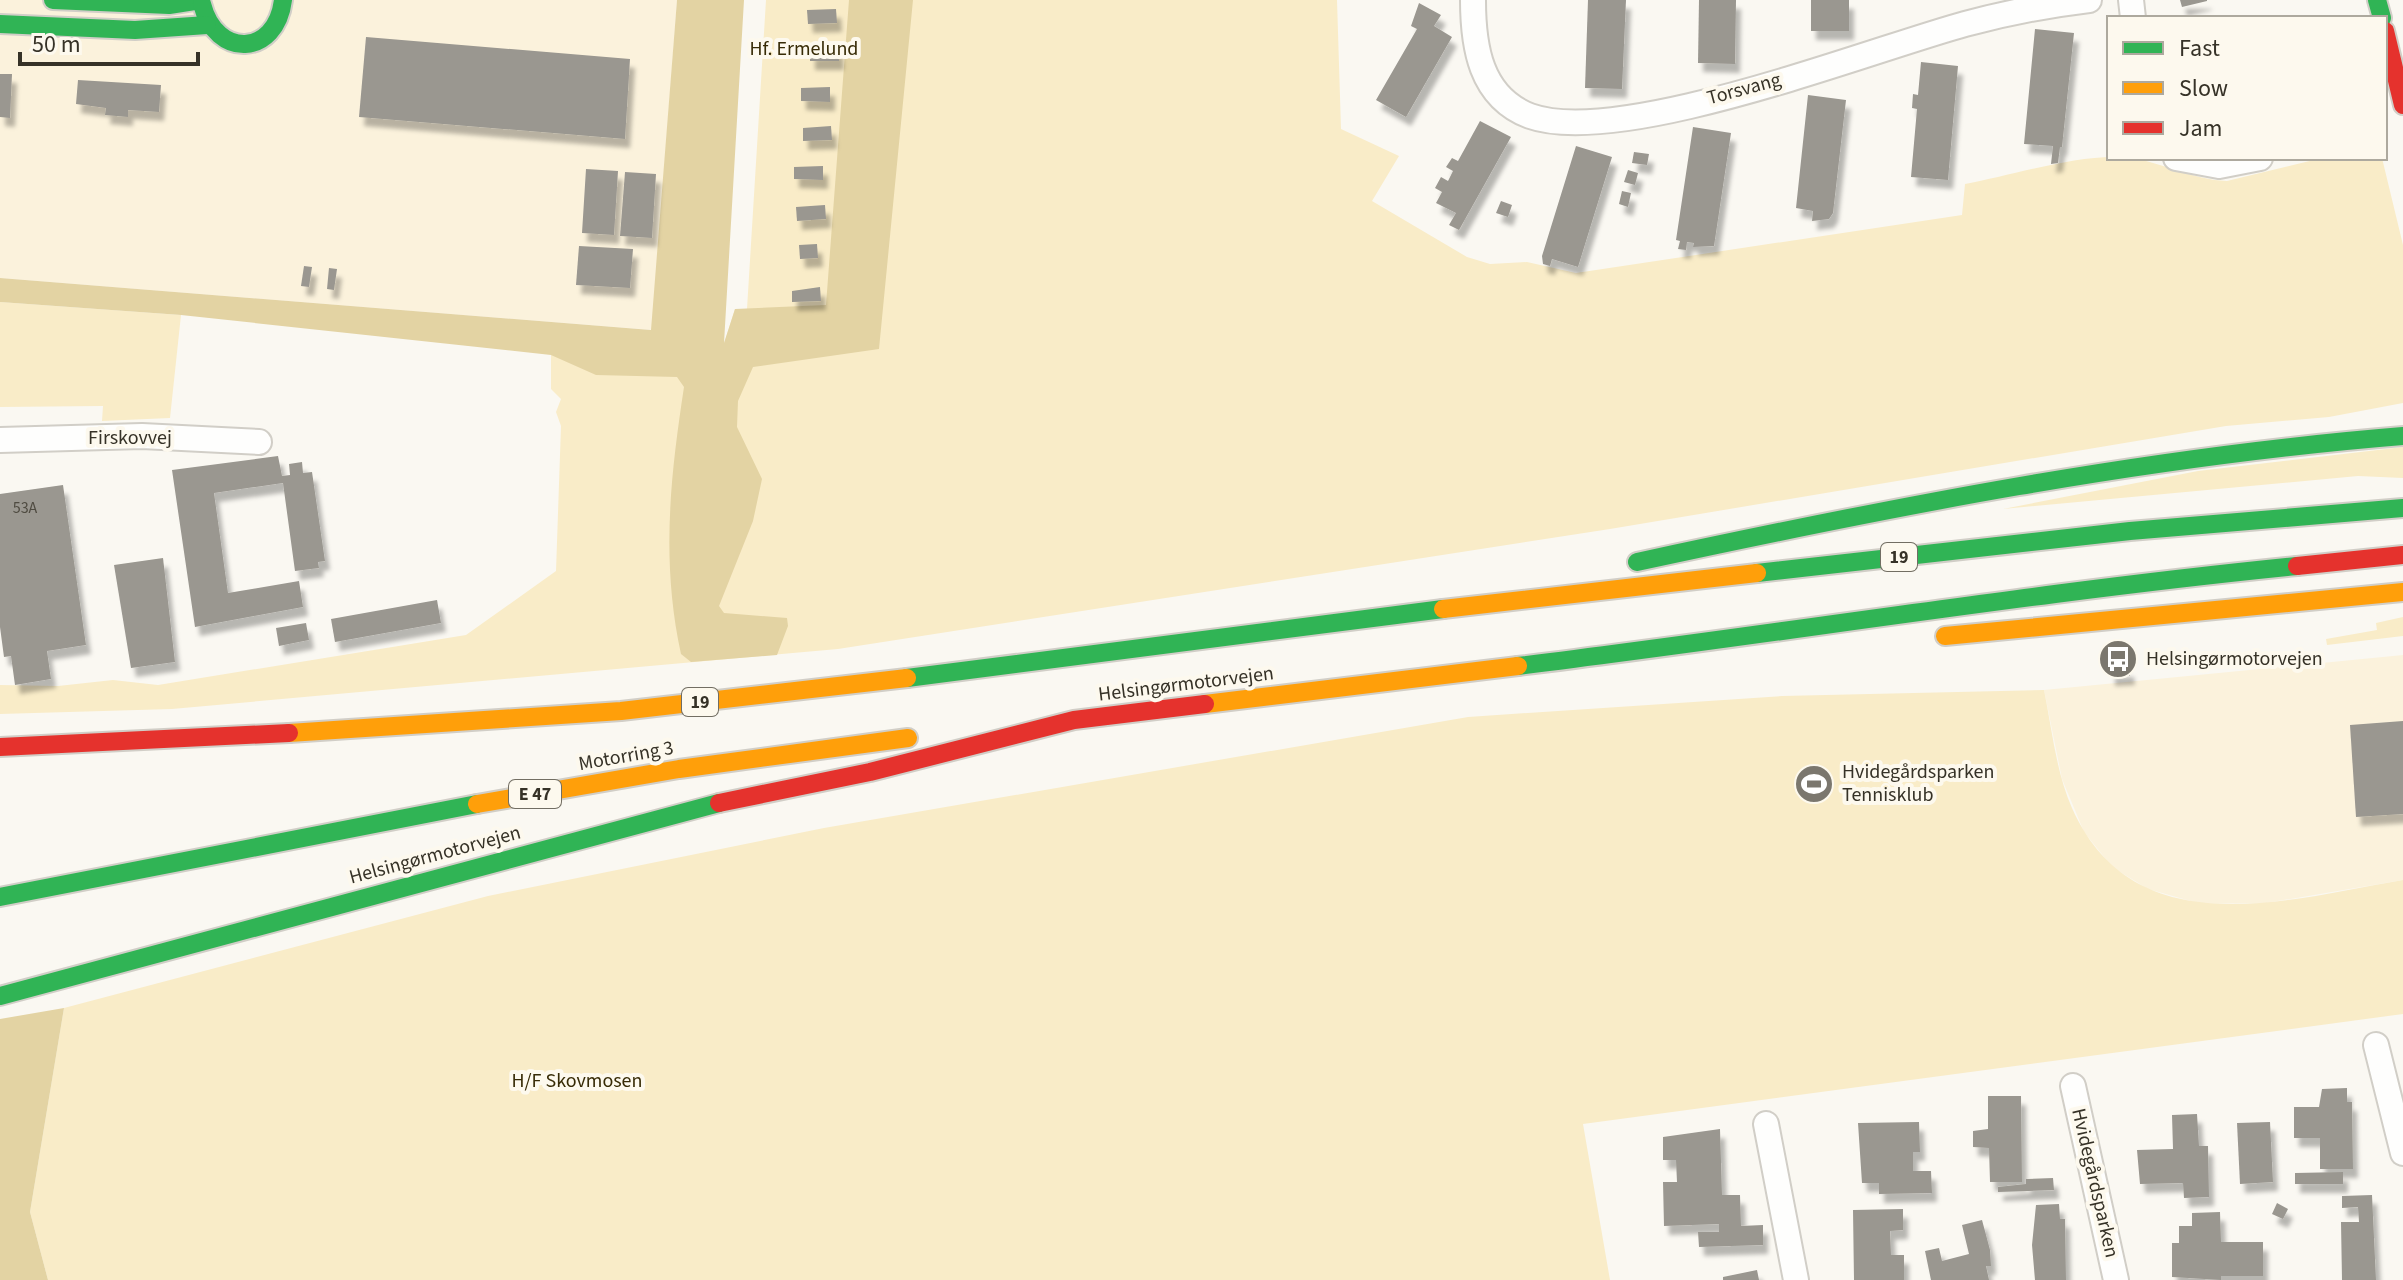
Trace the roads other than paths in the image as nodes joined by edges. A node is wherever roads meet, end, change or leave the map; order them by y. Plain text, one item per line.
1 (53, 0) edge
2 (202, 0) edge
3 (1473, 0) edge
4 (2089, 0) edge
5 (283, 1) edge
6 (0, 24) edge
7 (207, 25) junction
8 (2387, 39) edge
9 (2403, 105) edge
10 (2187, 160) edge
11 (2250, 160) edge
12 (2403, 419) edge
13 (2403, 436) edge
14 (0, 440) edge
15 (2336, 440) junction
16 (259, 442) dead end
17 (2403, 508) edge
18 (2403, 555) edge
19 (1624, 565) dead end
20 (1578, 575) dead end
21 (2403, 592) edge
22 (1396, 614) junction
23 (1930, 636) dead end
24 (1885, 637) dead end
25 (1735, 639) junction
26 (1074, 720) junction
27 (0, 747) edge
28 (0, 897) edge
29 (0, 996) edge
30 (2376, 1045) dead end
31 (2073, 1086) dead end
32 (1766, 1124) dead end
33 (2403, 1153) edge
34 (1796, 1280) edge
35 (2116, 1280) edge

1 - 2 main road
2 - 7 main road
3 - 4 street, Torsvang
5 - 7 main road
6 - 7 main road
8 - 9 main road
10 - 11 street
12 - 15 main road
13 - 15 main road
14 - 16 street, Firskovvej
15 - 19 main road
17 - 22 main road, Helsingørmotorvejen / 19
18 - 25 main road, Helsingørmotorvejen
20 - 22 main road
21 - 23 main road
22 - 27 main road, Helsingørmotorvejen / 19
24 - 25 main road
25 - 26 main road, Helsingørmotorvejen
26 - 28 main road, Motorring 3 / E 47
26 - 29 main road, Helsingørmotorvejen
30 - 33 street
31 - 35 street, Hvidegårdsparken
32 - 34 street

